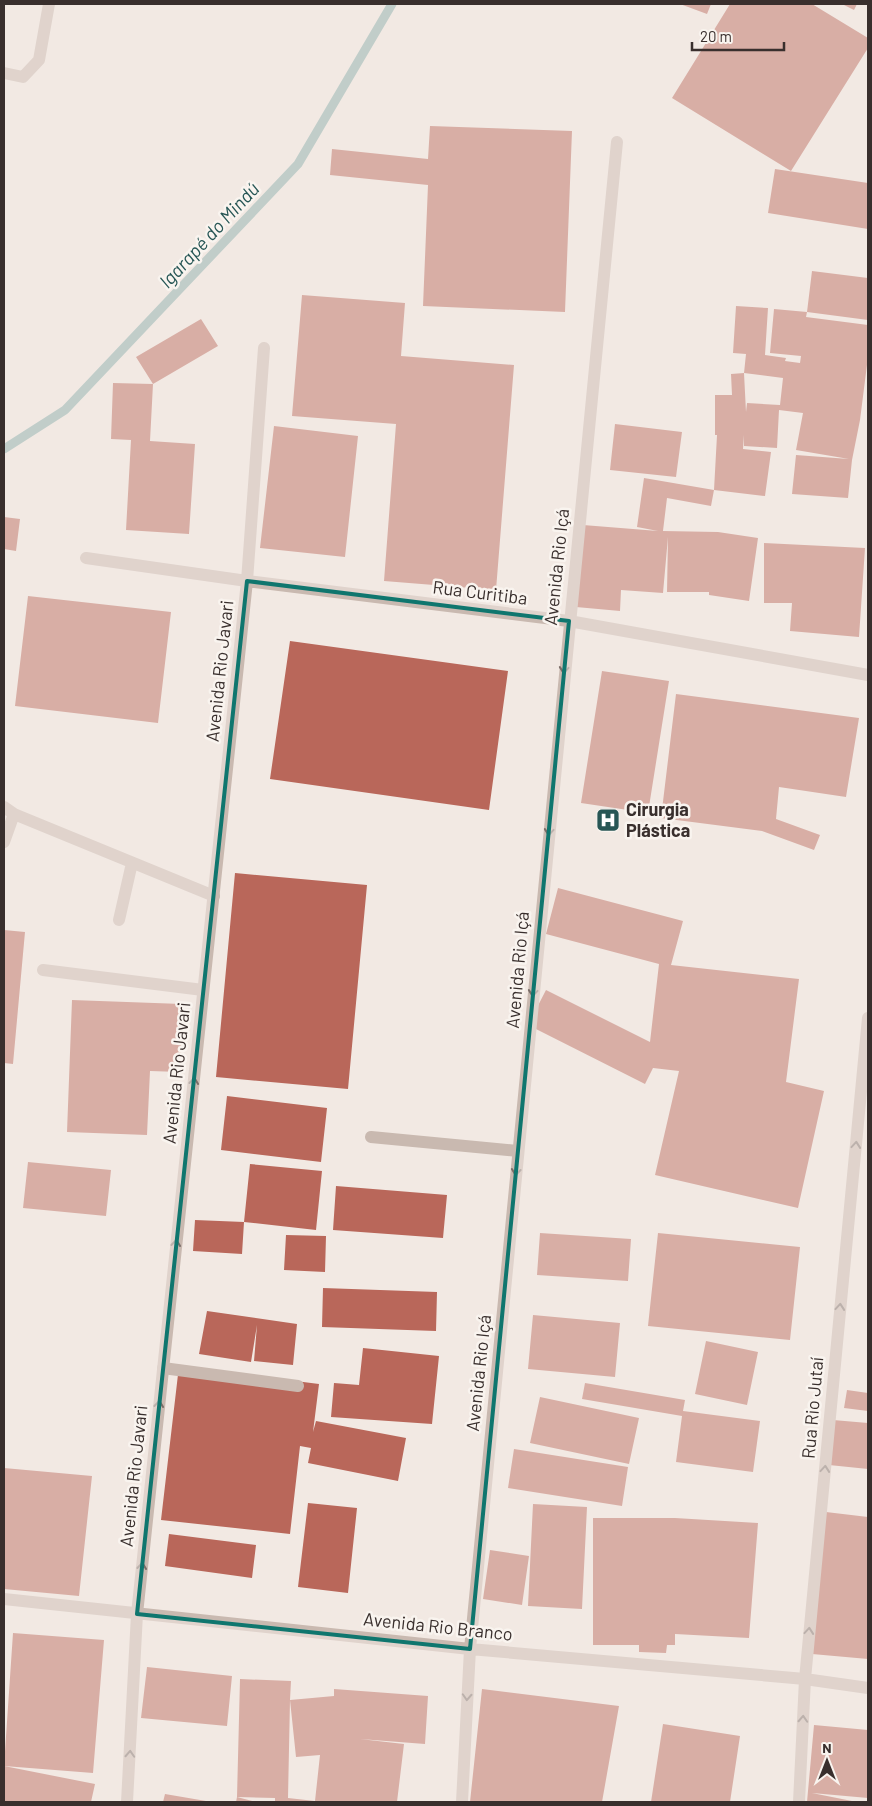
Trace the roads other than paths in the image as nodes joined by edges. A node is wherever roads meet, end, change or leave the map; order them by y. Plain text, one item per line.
1 (49, 4) edge
2 (4, 73) edge
3 (618, 142) dead end
4 (264, 348) dead end
5 (86, 558) dead end
6 (247, 581) junction
7 (569, 621) junction
8 (868, 675) edge
9 (9, 810) edge
10 (4, 842) edge
11 (132, 863) junction
12 (214, 896) junction
13 (119, 920) dead end
14 (43, 970) dead end
15 (204, 990) junction
16 (868, 1018) edge
17 (371, 1137) dead end
18 (518, 1152) junction
19 (163, 1368) junction
20 (298, 1386) dead end
21 (4, 1599) edge
22 (137, 1614) junction
23 (470, 1648) junction
24 (805, 1679) junction
25 (868, 1688) edge
26 (127, 1802) edge
27 (462, 1802) edge
28 (799, 1802) edge

1 - 2 street
3 - 7 street, Avenida Rio Içá
4 - 6 street, Avenida Rio Javari
5 - 6 street, Rua Curitiba
6 - 7 street, Rua Curitiba
6 - 12 street, Avenida Rio Javari
7 - 8 street, Rua Curitiba
7 -> 18 street, Avenida Rio Içá
9 - 10 street
9 - 11 street
11 - 12 street
11 - 13 street
12 - 15 street, Avenida Rio Javari
14 - 15 street
19 -> 15 street, Avenida Rio Javari
24 -> 16 street, Rua Rio Jutaí
17 - 18 street
18 -> 23 street, Avenida Rio Içá
19 - 20 street
22 -> 19 street, Avenida Rio Javari
21 - 22 street, Avenida Rio Branco
22 - 23 street, Avenida Rio Branco
26 -> 22 street, Avenida Rio Javari
23 - 24 street, Avenida Rio Branco
23 -> 27 street, Avenida Rio Içá
24 - 25 street, Avenida Rio Branco
28 -> 24 street, Rua Rio Jutaí

